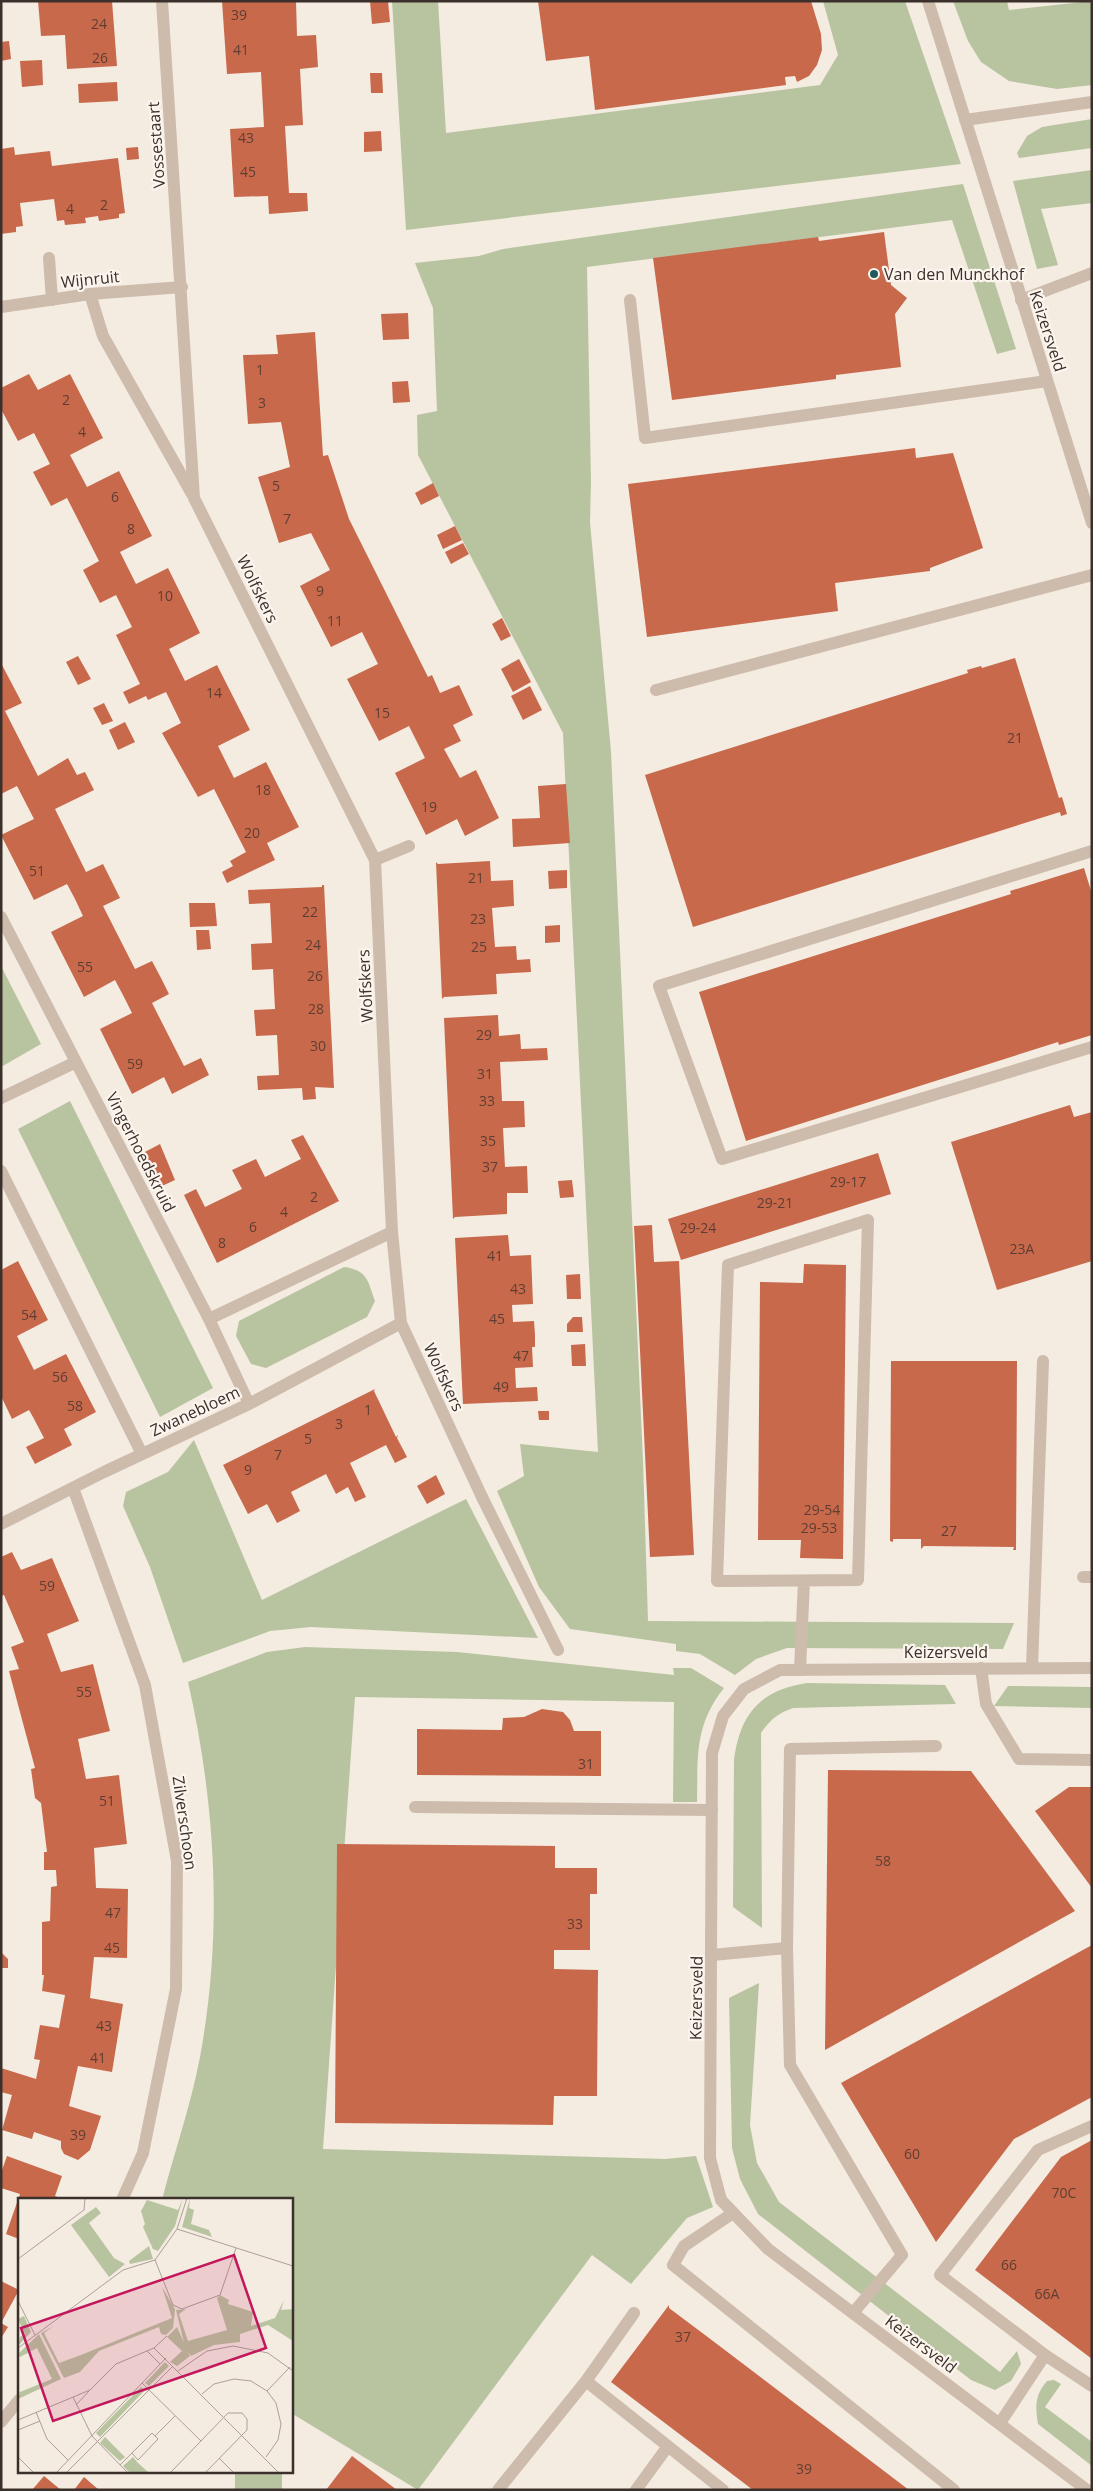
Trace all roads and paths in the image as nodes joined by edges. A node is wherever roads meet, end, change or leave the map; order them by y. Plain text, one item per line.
1 (162, 1) edge
2 (928, 1) edge
3 (1092, 102) edge
4 (965, 120) junction
5 (49, 258) dead end
6 (1092, 273) edge
7 (182, 287) junction
8 (90, 294) junction
9 (52, 300) junction
10 (630, 300) dead end
11 (1021, 300) junction
12 (1, 306) edge
13 (1047, 381) junction
14 (194, 498) junction
15 (1092, 523) edge
16 (1092, 575) edge
17 (656, 690) dead end
18 (408, 846) dead end
19 (1092, 851) edge
20 (375, 860) junction
21 (1, 918) edge
22 (1092, 1046) edge
23 (76, 1062) junction
24 (1, 1098) edge
25 (1, 1171) edge
26 (392, 1232) junction
27 (209, 1319) junction
28 (401, 1322) junction
29 (1043, 1361) dead end
30 (249, 1404) junction
31 (142, 1454) junction
32 (73, 1488) junction
33 (1, 1524) edge
34 (804, 1581) junction
35 (558, 1650) dead end
36 (981, 1668) junction
37 (1032, 1668) junction
38 (1092, 1668) edge
39 (800, 1670) junction
40 (936, 1746) dead end
41 (1092, 1760) edge
42 (415, 1807) dead end
43 (712, 1810) junction
44 (787, 1948) junction
45 (712, 1955) junction
46 (1092, 2126) edge
47 (123, 2198) edge
48 (733, 2213) junction
49 (853, 2313) junction
50 (634, 2314) dead end
51 (1045, 2355) junction
52 (586, 2381) junction
53 (1092, 2386) edge
54 (18, 2401) edge
55 (1, 2422) edge
56 (1000, 2423) junction
57 (668, 2446) junction
58 (498, 2490) edge
59 (636, 2490) edge
60 (723, 2490) edge
61 (954, 2490) edge
62 (1087, 2490) edge

1 - 7 street, Vossestaart
2 - 4 street, Keizersveld
3 - 4 street
4 - 11 street, Keizersveld
5 - 9 street
6 - 11 street
7 - 8 street, Wijnruit
7 - 14 street, Wolfskers
8 - 9 street, Wijnruit
8 - 14 street, Wolfskers
9 - 12 street, Wijnruit
10 - 13 street
11 - 13 street, Keizersveld
13 - 15 street, Keizersveld
14 - 20 street, Wolfskers
16 - 17 street
18 - 20 street
19 - 22 street
20 - 26 street, Wolfskers
21 - 23 street, Vingerhoedskruid
23 - 24 street
23 - 27 street, Vingerhoedskruid
25 - 31 street
26 - 27 street
26 - 28 street, Wolfskers
27 - 30 street, Vingerhoedskruid
28 - 30 street, Zwanebloem
28 - 35 street, Wolfskers
29 - 37 street
30 - 31 street, Zwanebloem
31 - 32 street, Zwanebloem
32 - 33 street, Zwanebloem
32 - 47 street, Zilverschoon
34 - 34 street
34 - 39 street
36 - 37 street, Keizersveld
36 - 39 street, Keizersveld
36 - 41 street
37 - 38 street, Keizersveld
39 - 43 street, Keizersveld
40 - 44 street
42 - 43 street
43 - 45 street, Keizersveld
44 - 45 street
44 - 49 street
45 - 48 street, Keizersveld
46 - 51 street
48 - 49 street, Keizersveld
48 - 61 street
49 - 56 street, Keizersveld
50 - 52 street
51 - 53 street
51 - 56 street
52 - 57 street
52 - 58 street
54 - 55 street
56 - 62 street, Keizersveld
57 - 59 street
57 - 60 street

